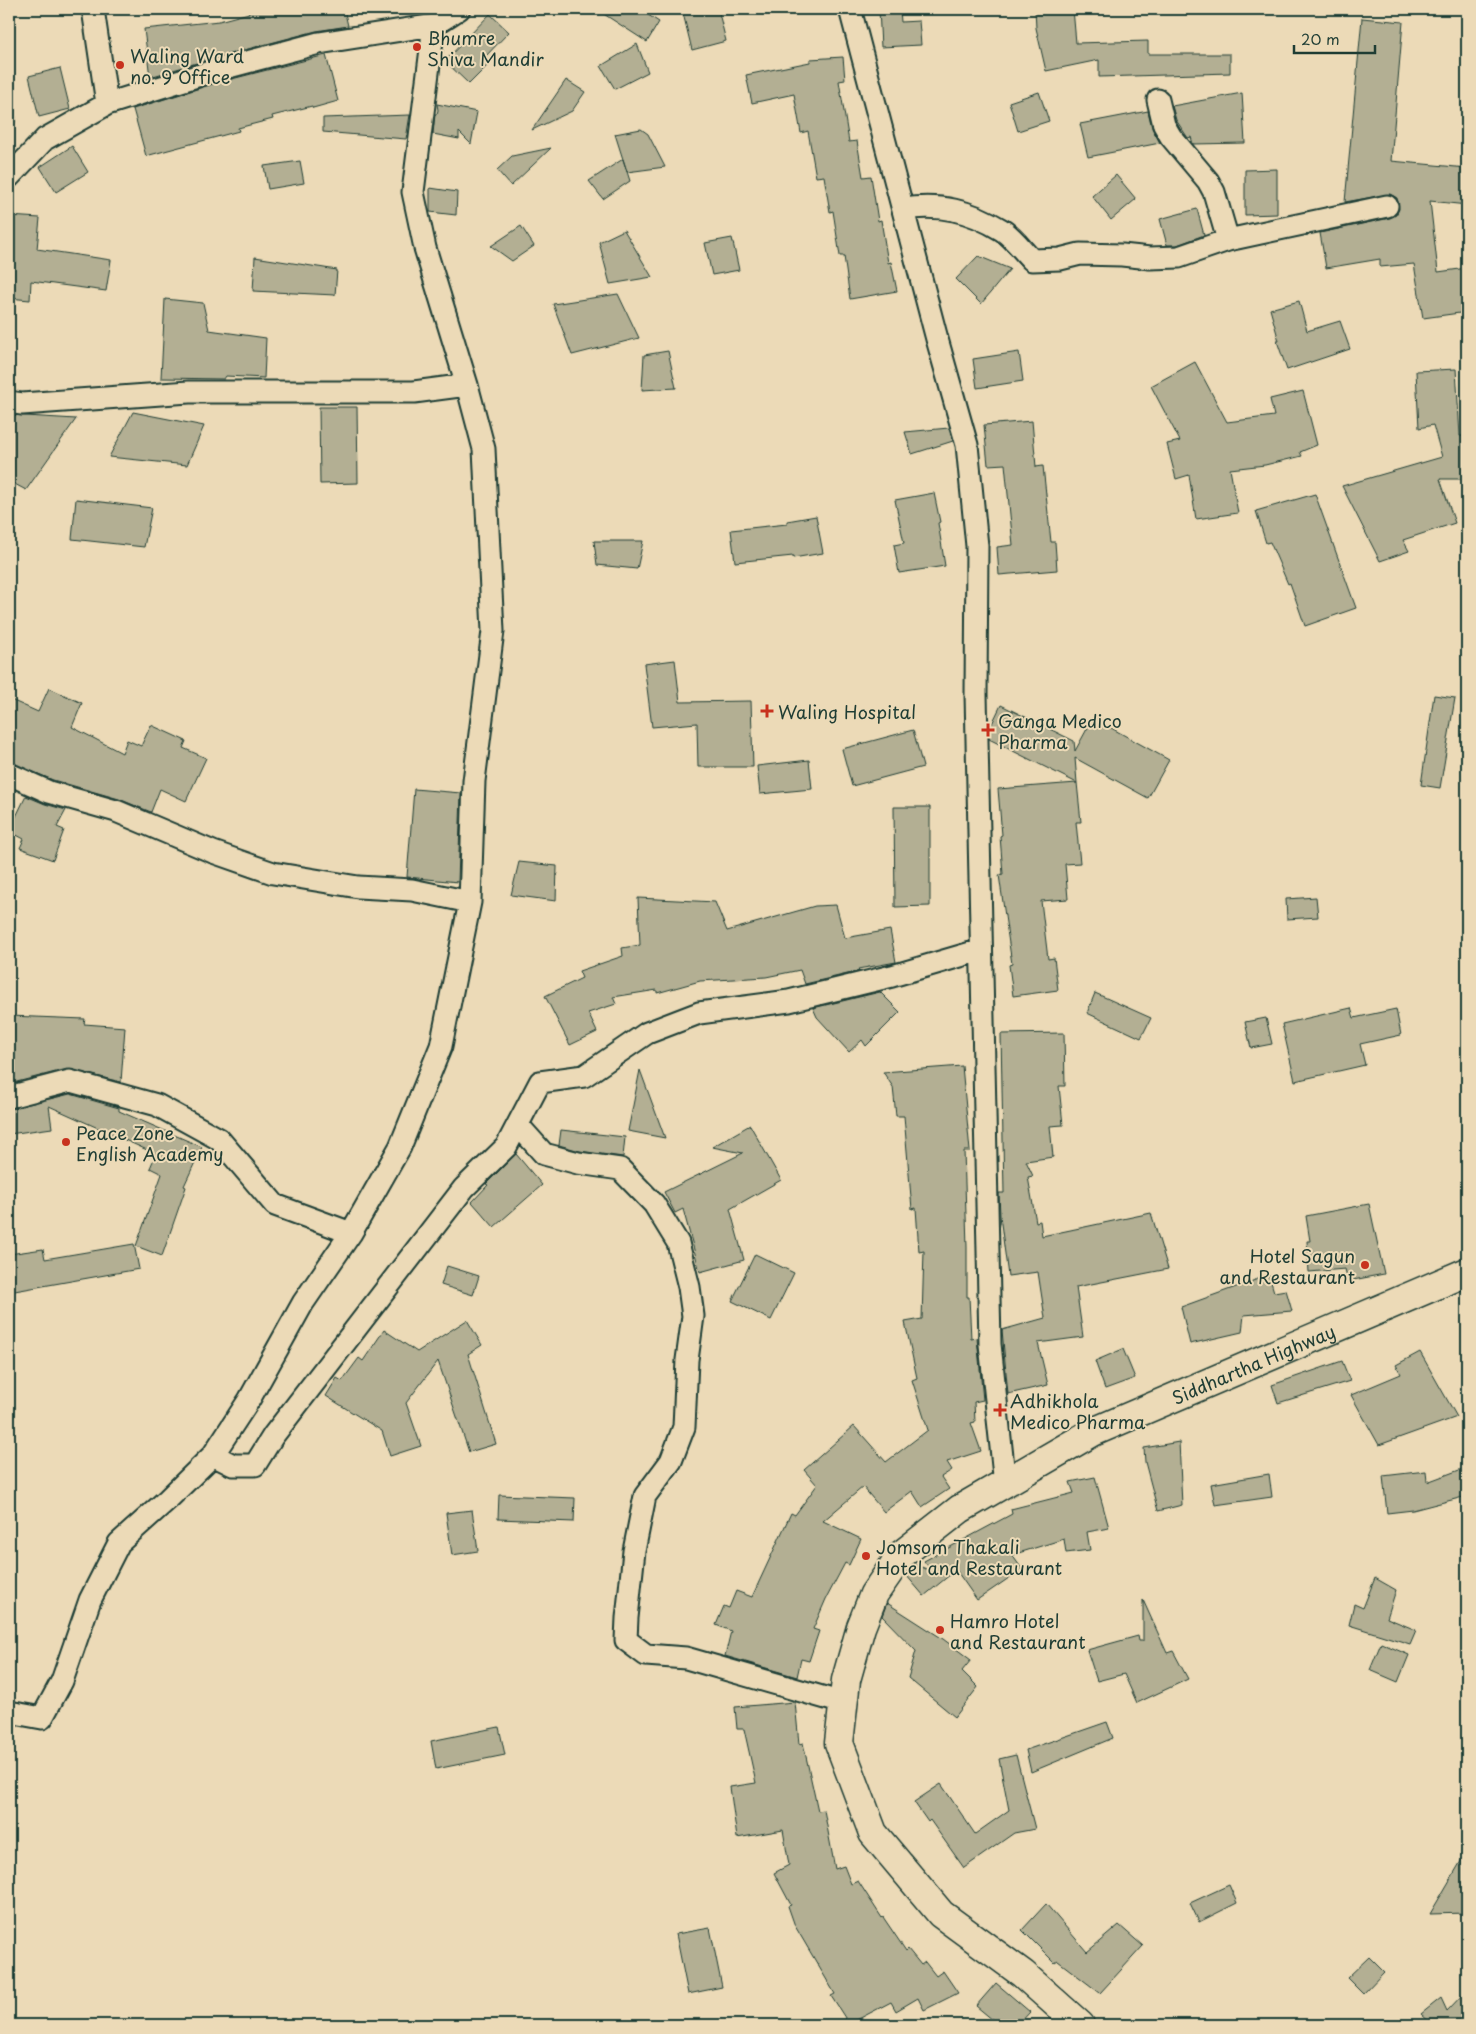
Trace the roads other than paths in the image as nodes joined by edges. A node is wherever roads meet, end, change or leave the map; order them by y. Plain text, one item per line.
1 (93, 9) edge
2 (459, 9) edge
3 (850, 9) edge
4 (434, 25) junction
5 (1158, 100) dead end
6 (107, 104) junction
7 (9, 177) edge
8 (1387, 206) dead end
9 (903, 210) junction
10 (1228, 240) junction
11 (467, 385) junction
12 (9, 402) edge
13 (9, 774) edge
14 (470, 902) junction
15 (981, 950) junction
16 (9, 1097) edge
17 (518, 1125) junction
18 (351, 1233) junction
19 (1467, 1272) edge
20 (213, 1455) junction
21 (1005, 1484) junction
22 (843, 1703) junction
23 (9, 1712) edge
24 (1080, 2025) edge

1 - 6 street
2 - 4 street
3 - 9 street
4 - 6 street
4 - 11 street
5 - 10 street
6 - 7 street
8 - 10 street
9 - 10 street
9 - 15 street
11 - 12 street
11 - 14 street
13 - 14 street
14 - 18 street
15 - 17 street
15 - 21 street
16 - 18 street
17 - 20 street
17 - 22 street
18 - 20 street
19 - 21 highway, Siddhartha Highway
20 - 23 street
21 - 22 highway, Siddhartha Highway
22 - 24 highway, Siddhartha Highway

